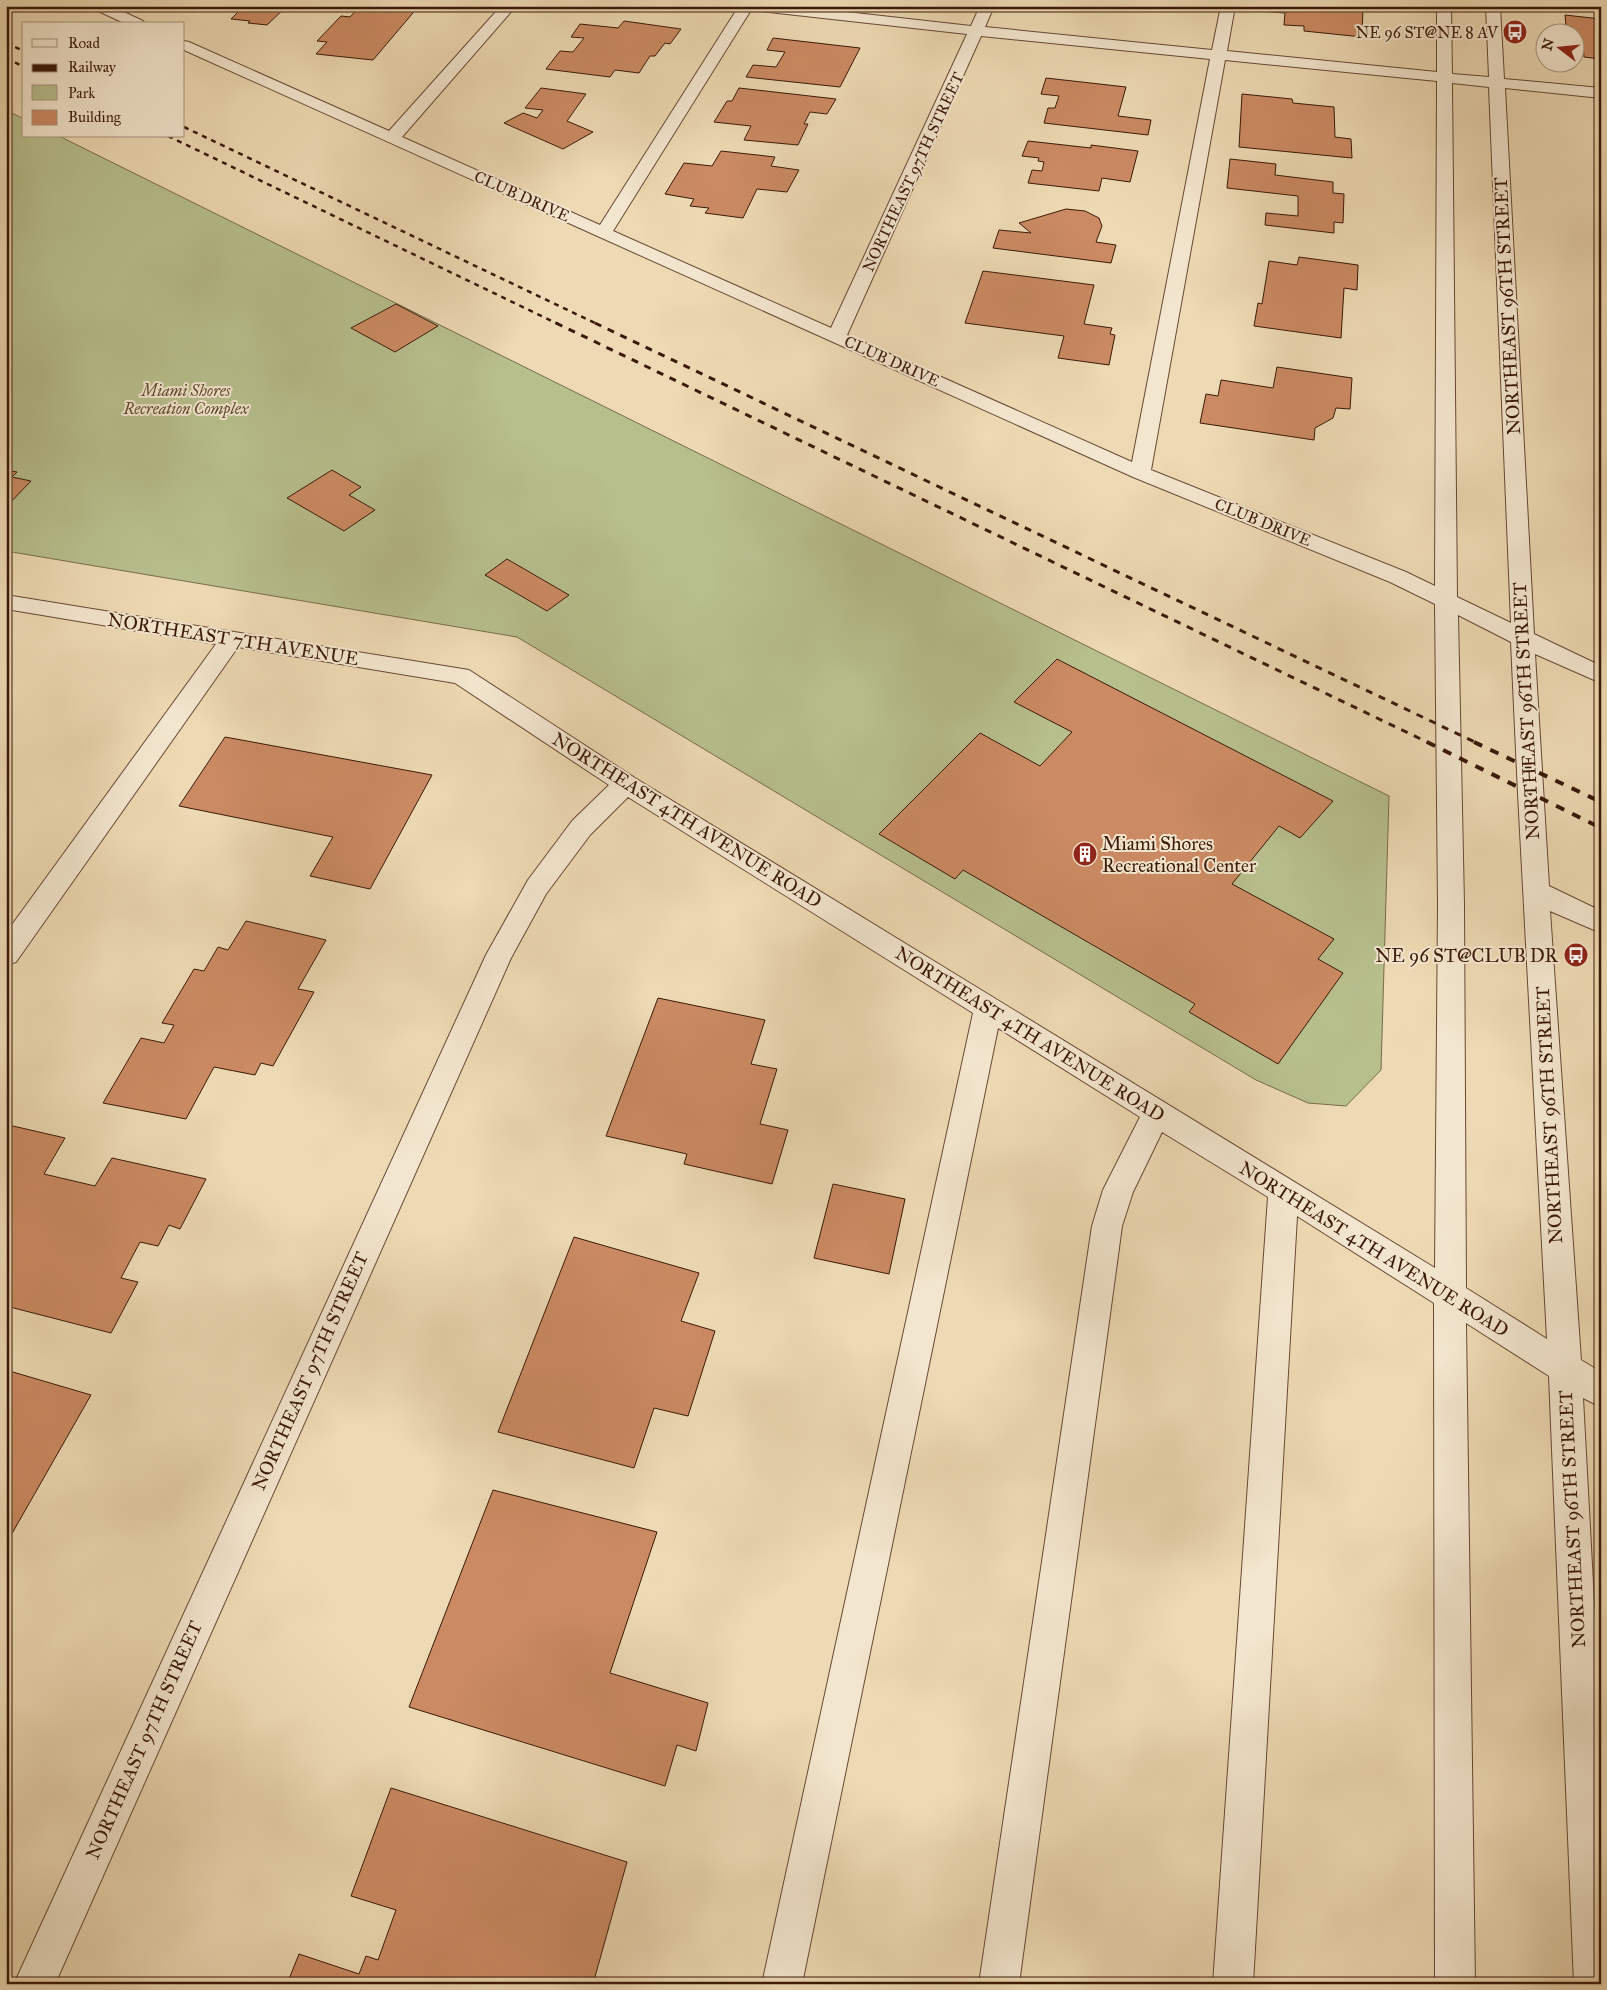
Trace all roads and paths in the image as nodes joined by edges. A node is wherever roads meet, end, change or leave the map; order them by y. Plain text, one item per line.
1 (99, 6) edge
2 (509, 6) edge
3 (746, 6) edge
4 (752, 6) edge
5 (988, 6) edge
6 (1228, 6) edge
7 (1444, 6) edge
8 (1493, 6) edge
9 (134, 22) edge
10 (977, 31) junction
11 (185, 45) edge
12 (1218, 54) junction
13 (1445, 76) junction
14 (1496, 82) junction
15 (1601, 93) edge
16 (392, 139) junction
17 (604, 232) junction
18 (837, 336) junction
19 (1140, 473) junction
20 (1446, 600) junction
21 (6, 602) edge
22 (1522, 637) junction
23 (232, 639) junction
24 (1601, 675) edge
25 (461, 676) joint
26 (626, 784) junction
27 (1536, 892) junction
28 (1601, 924) edge
29 (6, 954) edge
30 (988, 1008) junction
31 (1157, 1114) junction
32 (1284, 1192) junction
33 (1450, 1297) junction
34 (1565, 1368) junction
35 (1601, 1391) edge
36 (34, 1984) edge
37 (782, 1984) edge
38 (999, 1984) edge
39 (1233, 1984) edge
40 (1455, 1984) edge
41 (1594, 1984) edge

1 - 9 street
2 - 16 street
3 - 17 street
4 - 10 street
5 - 10 street, NORTHEAST 97TH STREET
6 - 12 street
7 - 13 street
8 - 14 street, NORTHEAST 96TH STREET
10 - 12 street
10 - 18 street, NORTHEAST 97TH STREET
11 - 16 street, CLUB DRIVE
12 - 13 street
12 - 19 street
13 - 14 street
13 - 20 street
14 - 15 street
14 - 22 street, NORTHEAST 96TH STREET
16 - 17 street, CLUB DRIVE
17 - 18 street, CLUB DRIVE
18 - 19 street, CLUB DRIVE
19 - 20 street, CLUB DRIVE
20 - 22 street, CLUB DRIVE
20 - 33 street
21 - 23 street, NORTHEAST 7TH AVENUE
22 - 24 street, CLUB DRIVE
22 - 27 street, NORTHEAST 96TH STREET
23 - 25 street, NORTHEAST 7TH AVENUE
23 - 29 street
25 - 26 street, NORTHEAST 4TH AVENUE ROAD
26 - 30 street, NORTHEAST 4TH AVENUE ROAD
26 - 36 street, NORTHEAST 97TH STREET
27 - 28 street
27 - 34 street, NORTHEAST 96TH STREET
30 - 31 street, NORTHEAST 4TH AVENUE ROAD
30 - 37 street
31 - 32 street, NORTHEAST 4TH AVENUE ROAD
31 - 38 street
32 - 33 street, NORTHEAST 4TH AVENUE ROAD
32 - 39 street
33 - 34 street, NORTHEAST 4TH AVENUE ROAD
33 - 40 street
34 - 35 street, NORTHEAST 4TH AVENUE ROAD
34 - 41 street, NORTHEAST 96TH STREET

